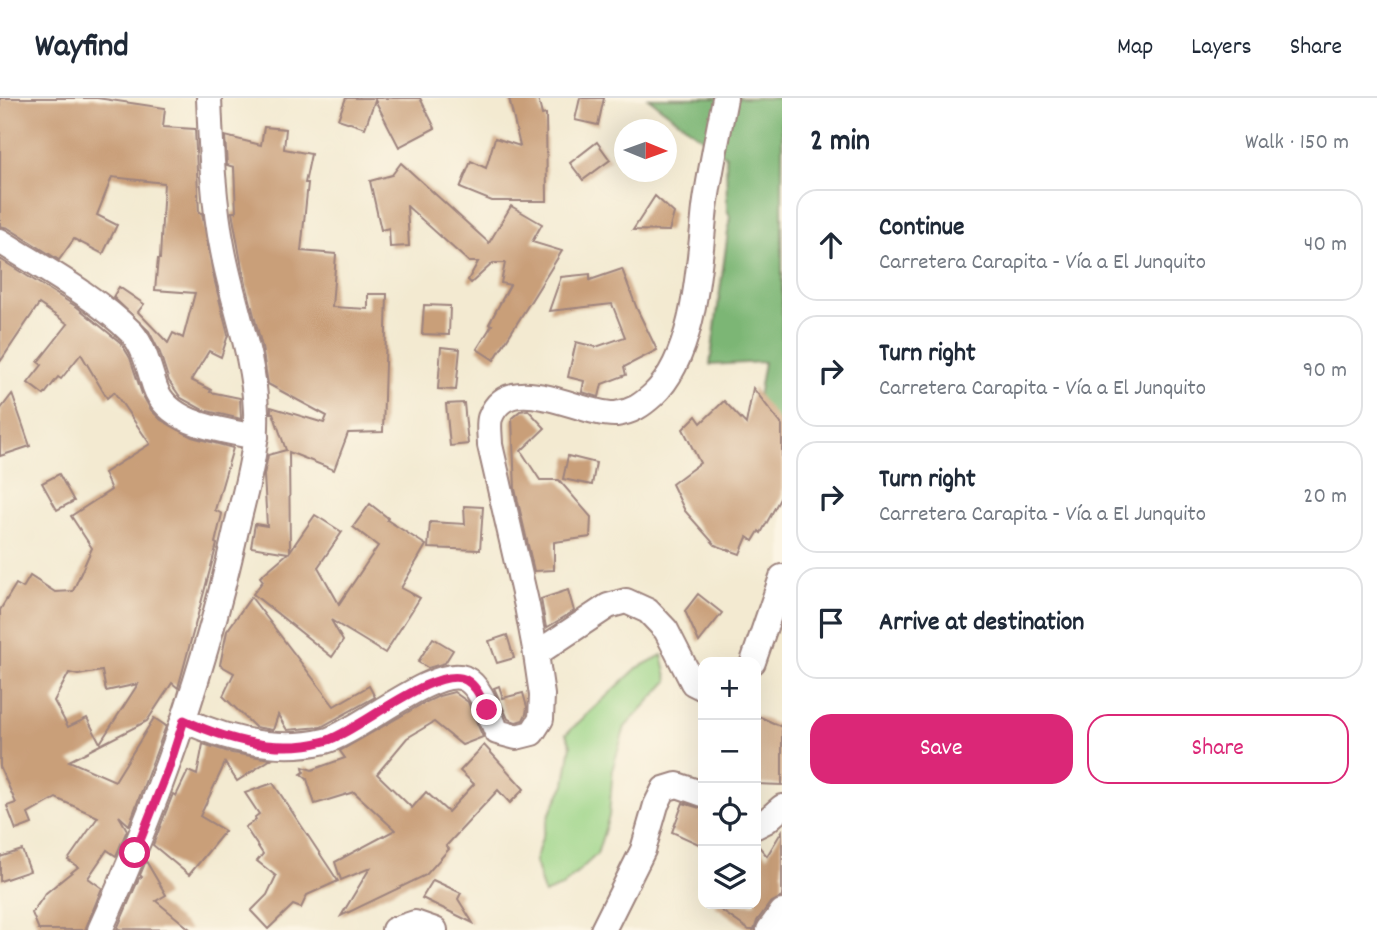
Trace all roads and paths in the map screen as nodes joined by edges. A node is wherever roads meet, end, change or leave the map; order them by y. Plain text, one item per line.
1 (209, 98) edge
2 (724, 98) edge
3 (0, 241) edge
4 (257, 437) junction
5 (782, 578) edge
6 (536, 654) junction
7 (755, 657) edge
8 (698, 686) edge
9 (184, 720) junction
10 (698, 792) edge
11 (782, 807) edge
12 (761, 824) edge
13 (782, 912) edge
14 (100, 930) edge
15 (394, 930) edge
16 (435, 930) edge
17 (603, 930) edge
18 (769, 930) edge

1 - 4 street
2 - 6 street
3 - 4 street
4 - 9 street
5 - 7 street
6 - 8 street
6 - 9 street
9 - 14 street
10 - 17 street
11 - 12 street
13 - 18 street
15 - 16 street

